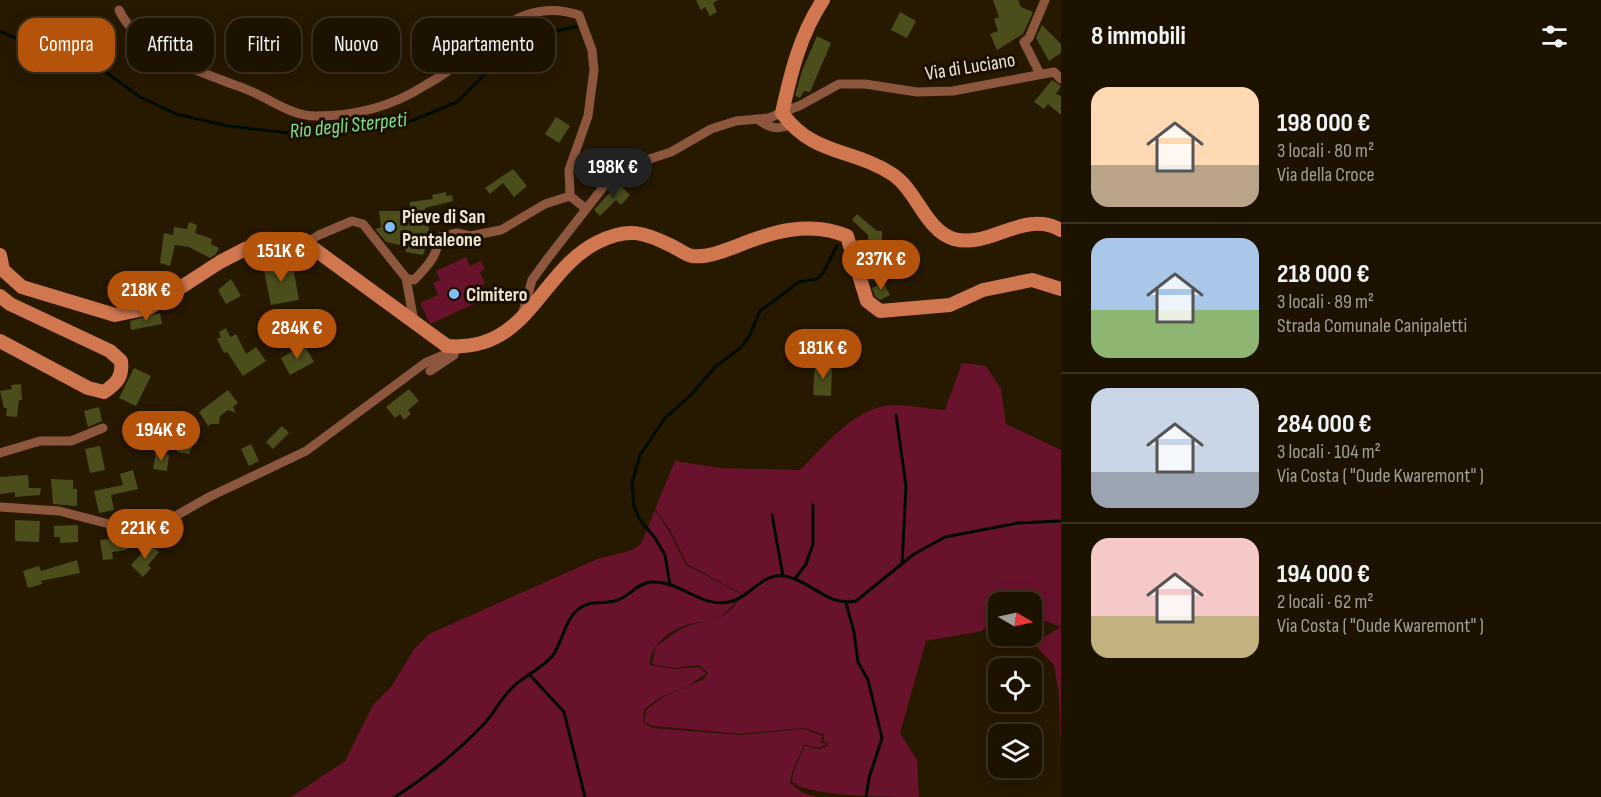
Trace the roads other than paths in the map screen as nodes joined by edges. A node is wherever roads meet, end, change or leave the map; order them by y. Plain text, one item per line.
1 (823, 0) edge
2 (1045, 0) edge
3 (119, 10) dead end
4 (1040, 74) junction
5 (1061, 79) edge
6 (782, 112) junction
7 (757, 119) junction
8 (791, 125) junction
9 (570, 196) junction
10 (585, 208) junction
11 (1061, 231) edge
12 (306, 243) junction
13 (0, 255) edge
14 (406, 278) junction
15 (1061, 289) edge
16 (0, 296) edge
17 (521, 321) junction
18 (414, 322) junction
19 (0, 341) edge
20 (462, 347) junction
21 (430, 371) dead end
22 (103, 428) dead end
23 (0, 453) edge
24 (0, 507) edge

1 - 6 street
2 - 4 street
3 - 9 street
4 - 5 street, Via di Luciano
4 - 6 street, Via di Luciano
6 - 7 street, Via di Luciano
6 - 8 street
7 - 8 street
7 - 10 street, Via di Luciano
8 - 11 street
9 - 10 street
9 - 14 street
10 - 17 street, Via di Luciano
12 - 13 street
12 - 14 street
12 - 18 street
14 - 18 street
15 - 17 street
16 - 19 street
17 - 20 street
18 - 20 street
20 - 21 street
20 - 24 street
22 - 23 street

